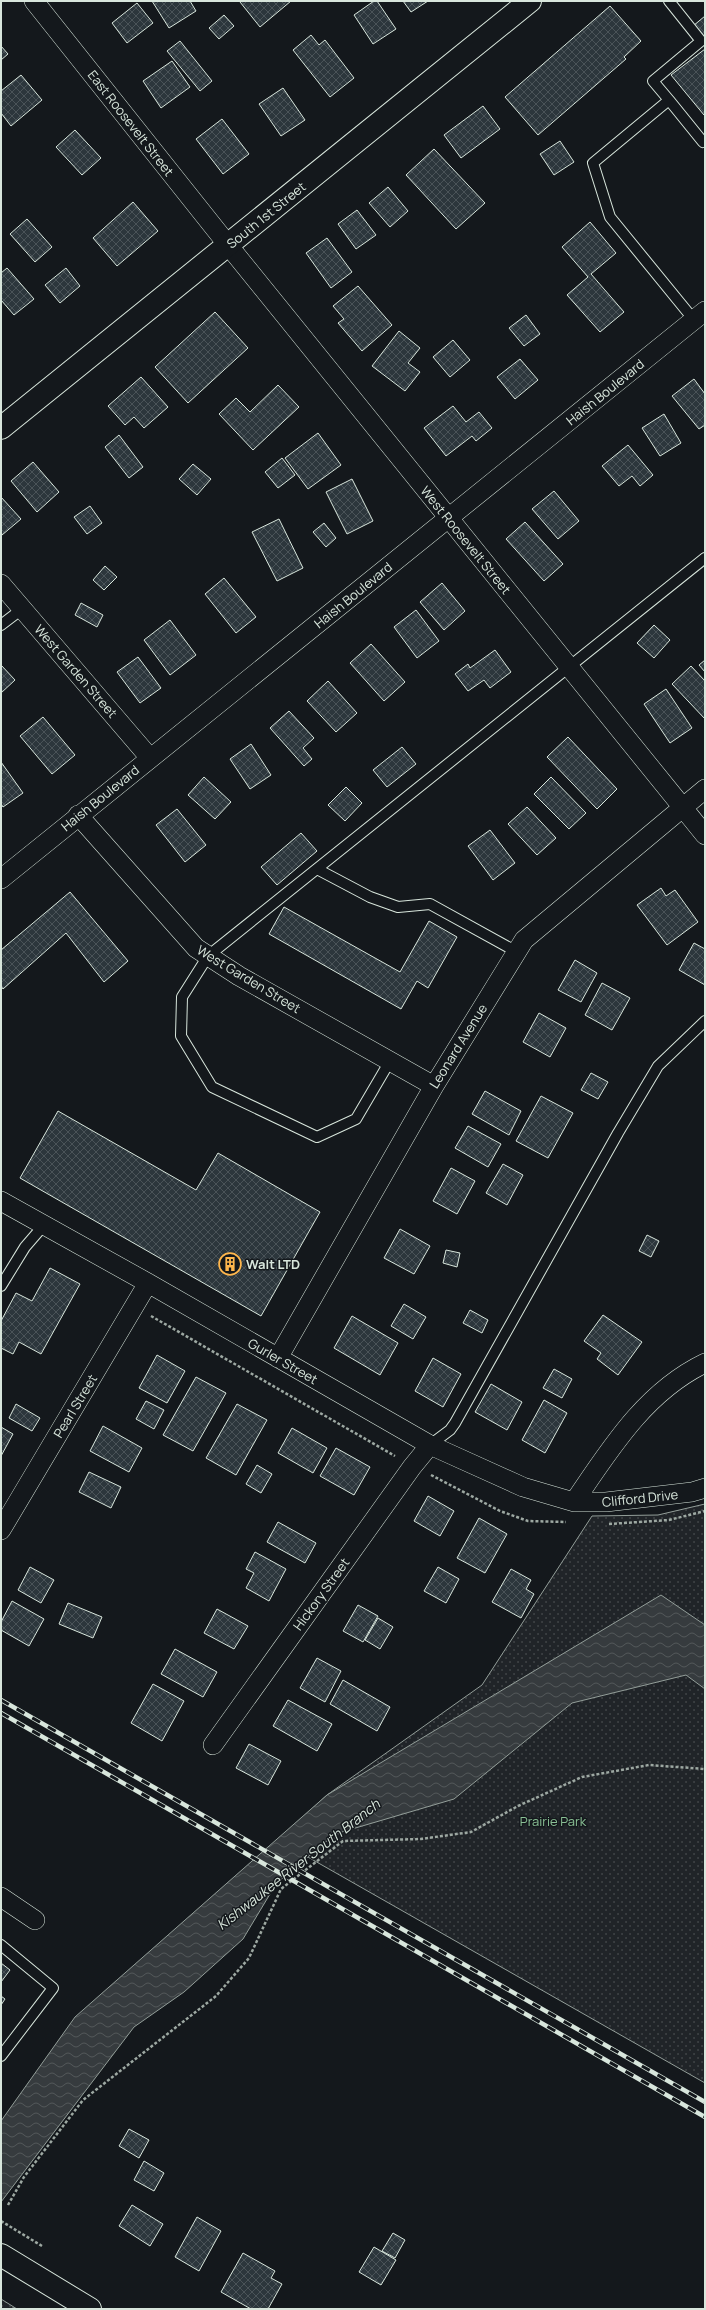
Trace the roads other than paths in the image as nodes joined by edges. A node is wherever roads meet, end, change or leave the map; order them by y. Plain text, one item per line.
1 (34, 1) edge
2 (530, 1) edge
3 (669, 1) edge
4 (669, 100) junction
5 (705, 140) edge
6 (228, 245) junction
7 (699, 316) edge
8 (1, 428) edge
9 (448, 518) junction
10 (705, 558) edge
11 (1, 584) edge
12 (22, 609) junction
13 (1, 625) edge
14 (569, 667) junction
15 (150, 758) junction
16 (705, 789) edge
17 (682, 807) junction
18 (78, 815) junction
19 (705, 835) edge
20 (317, 869) junction
21 (1, 879) edge
22 (517, 952) junction
23 (208, 956) junction
24 (705, 1021) edge
25 (390, 1061) junction
26 (434, 1086) junction
27 (1, 1201) edge
28 (44, 1225) junction
29 (148, 1282) junction
30 (1, 1286) edge
31 (278, 1358) junction
32 (705, 1363) edge
33 (430, 1445) junction
34 (705, 1488) edge
35 (574, 1502) junction
36 (1, 1530) edge
37 (212, 1745) dead end
38 (1, 1897) edge
39 (35, 1920) dead end
40 (1, 1945) edge
41 (1, 2056) edge
42 (1, 2255) edge
43 (90, 2309) edge

1 - 6 street, East Roosevelt Street
2 - 6 street, South 1st Street
3 - 4 lane
4 - 5 lane
4 - 7 lane
6 - 8 street, South 1st Street
6 - 9 street, West Roosevelt Street
7 - 9 street, Haish Boulevard
9 - 14 street, West Roosevelt Street
9 - 15 street, Haish Boulevard
10 - 14 lane
11 - 12 street, West Garden Street
12 - 13 lane
12 - 15 street, West Garden Street
14 - 17 street, West Roosevelt Street
14 - 20 lane
15 - 18 street, Haish Boulevard
16 - 17 street, Leonard Avenue
17 - 19 street, West Roosevelt Street
17 - 22 street, Leonard Avenue
18 - 21 street, Haish Boulevard
18 - 23 street, West Garden Street
20 - 22 lane
20 - 23 lane
22 - 26 street, Leonard Avenue
23 - 25 street, West Garden Street
23 - 25 lane
24 - 33 lane
25 - 26 street, West Garden Street
26 - 31 street, Leonard Avenue
27 - 28 street, Gurler Street
28 - 29 street, Gurler Street
28 - 30 lane
29 - 31 street, Gurler Street
29 - 36 street, Pearl Street
31 - 33 street, Gurler Street
32 - 35 street
33 - 35 street, Gurler Street
33 - 37 street, Hickory Street
34 - 35 street, Clifford Drive
38 - 39 street
40 - 41 lane
42 - 43 street

